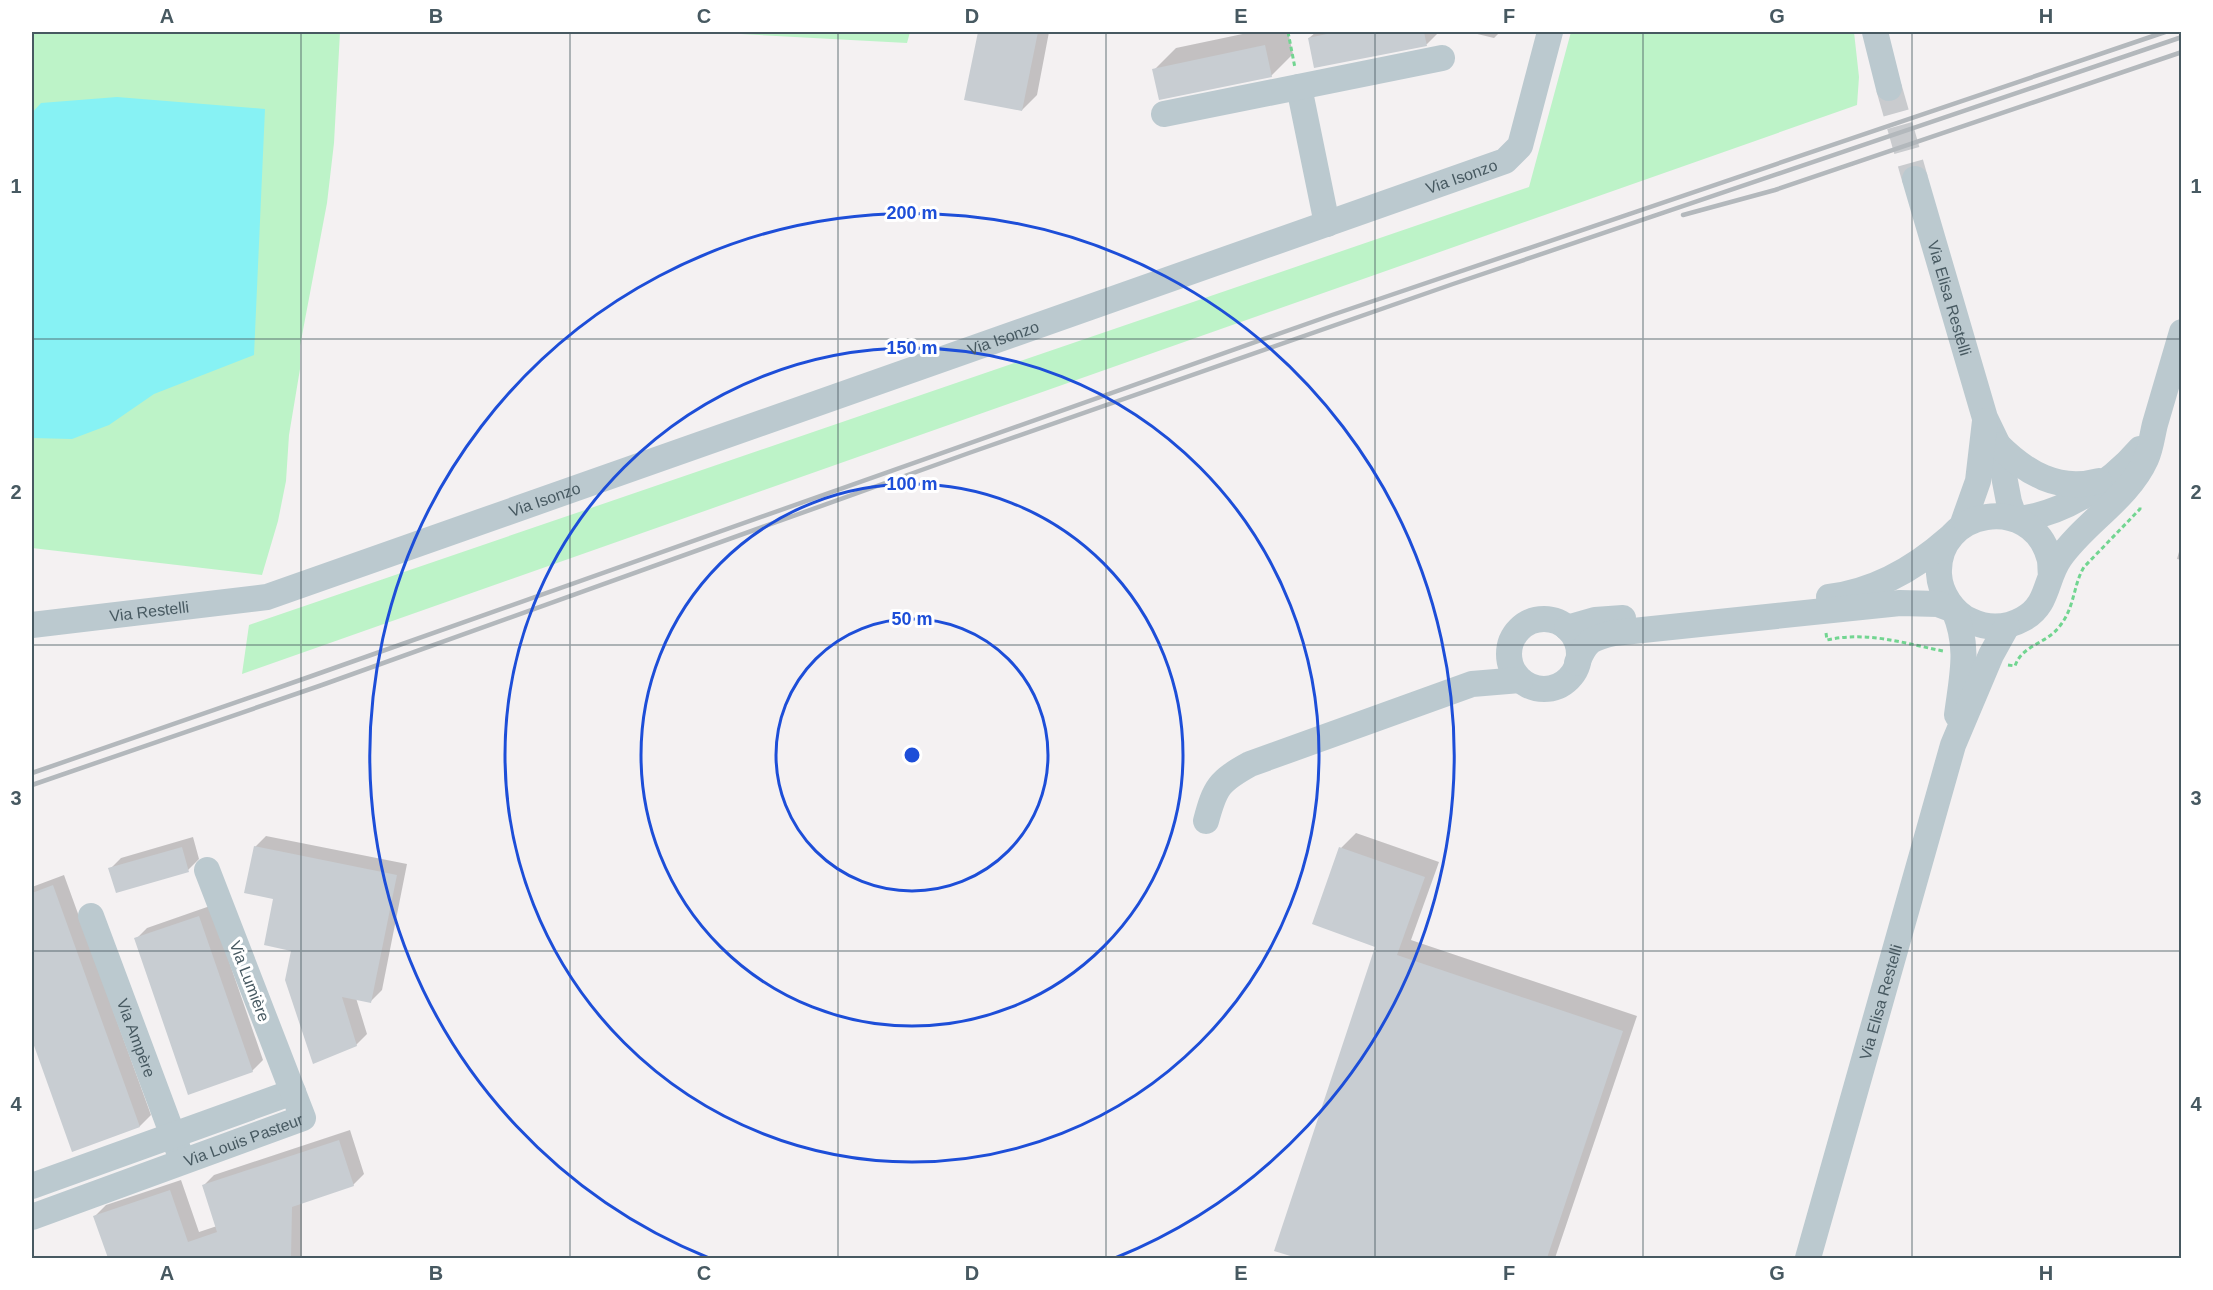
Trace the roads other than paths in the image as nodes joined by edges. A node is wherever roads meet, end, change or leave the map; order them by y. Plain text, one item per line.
1 (1550, 32) edge
2 (1875, 32) edge
3 (1442, 58) dead end
4 (1299, 87) junction
5 (1889, 88) tunnel mouth
6 (1164, 114) dead end
7 (1916, 179) tunnel mouth
8 (1327, 224) junction
9 (2181, 332) edge
10 (1985, 418) junction
11 (2154, 427) junction
12 (1998, 445) junction
13 (2108, 478) junction
14 (2015, 519) junction
15 (1955, 532) junction
16 (2051, 575) junction
17 (267, 597) joint
18 (1954, 610) junction
19 (32, 626) edge
20 (2007, 626) junction
21 (1567, 628) junction
22 (1509, 647) junction
23 (1577, 663) junction
24 (1520, 680) junction
25 (1472, 684) junction
26 (1953, 745) junction
27 (1206, 821) dead end
28 (207, 870) dead end
29 (91, 916) dead end
30 (293, 1092) junction
31 (172, 1134) junction
32 (182, 1161) junction
33 (33, 1196) edge
34 (1808, 1258) edge

1 - 8 street, Via Isonzo
2 - 5 street
3 - 4 street
4 - 6 street
4 - 8 street
7 - 10 street, Via Elisa Restelli
8 - 17 street, Via Isonzo
9 - 11 street
10 - 12 street
10 - 15 street
11 - 13 street
11 - 16 street
12 - 13 street
12 - 14 street
13 - 14 street
14 - 15 street
14 - 16 street
15 - 18 street
15 - 21 street
16 - 20 street
17 - 19 street, Via Restelli
18 - 20 street
18 - 23 street
18 - 26 street, Via Elisa Restelli
20 - 26 street, Via Elisa Restelli
21 - 22 street
21 - 23 street
22 - 24 street
22 - 25 street
23 - 24 street
24 - 25 street
25 - 27 street
26 - 34 street, Via Elisa Restelli
28 - 30 street, Via Lumière
29 - 31 street, Via Ampère
30 - 31 street, Via Louis Pasteur
30 - 32 street, Via Louis Pasteur
31 - 32 street, Via Ampère
31 - 33 street, Via Louis Pasteur
32 - 33 street, Via Louis Pasteur

